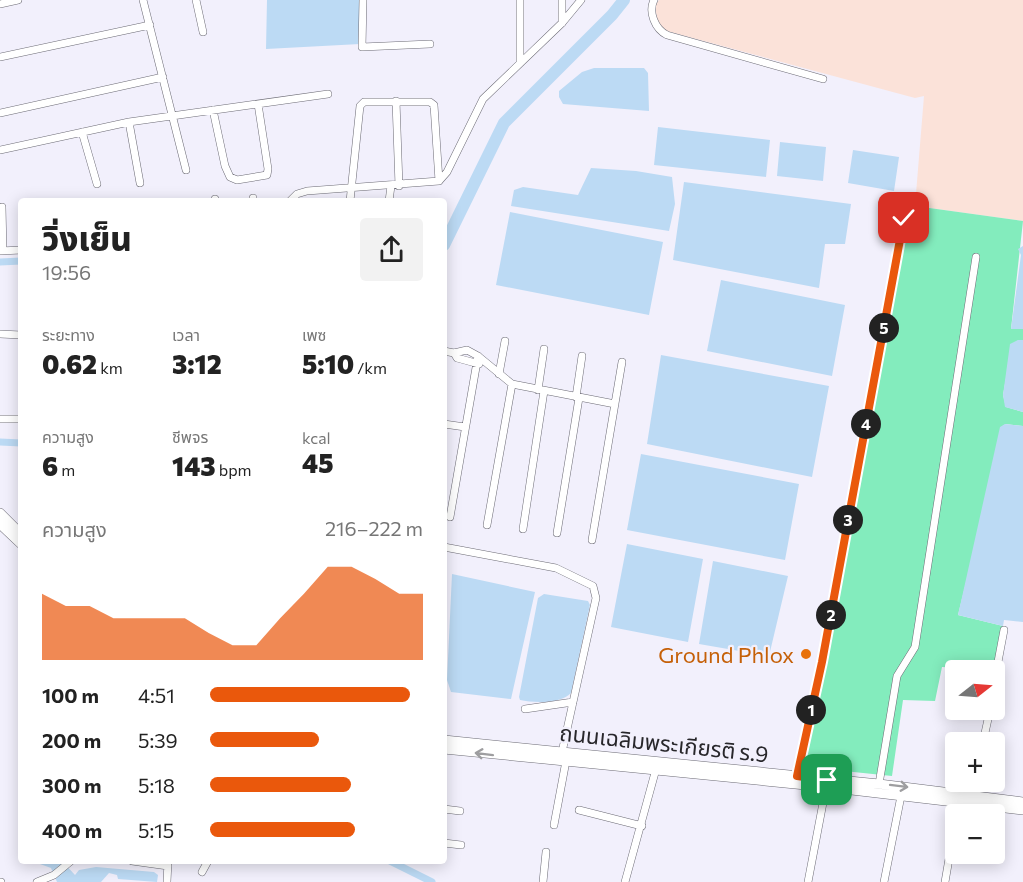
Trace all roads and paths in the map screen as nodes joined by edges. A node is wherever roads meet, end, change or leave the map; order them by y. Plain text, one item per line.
1 (18, 0) edge
2 (143, 0) edge
3 (195, 0) edge
4 (363, 0) edge
5 (520, 0) edge
6 (562, 0) edge
7 (581, 0) edge
8 (654, 0) edge
9 (0, 4) edge
10 (562, 23) junction
11 (150, 25) junction
12 (203, 32) dead end
13 (430, 44) dead end
14 (0, 57) edge
15 (520, 62) junction
16 (162, 77) junction
17 (823, 79) dead end
18 (328, 94) dead end
19 (396, 101) junction
20 (258, 104) junction
21 (213, 110) junction
22 (0, 113) edge
23 (171, 115) junction
24 (129, 122) junction
25 (82, 132) junction
26 (0, 150) edge
27 (186, 170) dead end
28 (439, 182) junction
29 (140, 183) dead end
30 (97, 184) dead end
31 (351, 186) junction
32 (395, 186) junction
33 (295, 198) edge
34 (350, 198) edge
35 (390, 198) edge
36 (2, 207) dead end
37 (905, 210) dead end
38 (18, 250) edge
39 (2, 251) edge
40 (976, 257) dead end
41 (0, 334) edge
42 (18, 335) edge
43 (505, 341) dead end
44 (544, 349) dead end
45 (449, 352) edge
46 (478, 356) junction
47 (582, 356) dead end
48 (622, 362) dead end
49 (484, 363) junction
50 (476, 364) junction
51 (499, 374) junction
52 (512, 384) junction
53 (541, 390) junction
54 (578, 398) junction
55 (615, 404) junction
56 (0, 419) edge
57 (18, 419) edge
58 (447, 425) edge
59 (465, 428) junction
60 (0, 513) edge
61 (450, 516) dead end
62 (0, 524) edge
63 (488, 525) dead end
64 (523, 529) dead end
65 (18, 531) edge
66 (557, 533) dead end
67 (592, 540) dead end
68 (18, 541) edge
69 (447, 548) edge
70 (1004, 630) dead end
71 (998, 660) edge
72 (573, 702) junction
73 (525, 709) dead end
74 (447, 740) edge
75 (447, 748) edge
76 (564, 757) junction
77 (656, 769) junction
78 (797, 776) junction
79 (879, 784) junction
80 (826, 787) junction
81 (973, 792) edge
82 (972, 795) junction
83 (901, 796) junction
84 (1023, 801) edge
85 (958, 803) joint
86 (447, 809) edge
87 (579, 810) dead end
88 (1023, 810) edge
89 (460, 811) dead end
90 (554, 825) dead end
91 (642, 826) junction
92 (447, 843) edge
93 (461, 845) dead end
94 (546, 852) dead end
95 (69, 864) edge
96 (168, 864) edge
97 (206, 864) edge
98 (948, 864) edge
99 (202, 872) dead end
100 (37, 882) edge
101 (166, 882) edge
102 (543, 882) edge
103 (625, 882) edge
104 (808, 882) edge
105 (884, 882) edge
106 (945, 882) edge

1 - 9 street
2 - 11 street
3 - 12 street
4 - 13 street
5 - 15 street
6 - 10 street
7 - 10 street
8 - 17 street
10 - 15 street
11 - 14 street
11 - 16 street
15 - 28 street
16 - 22 street
16 - 23 street
18 - 20 street
19 - 28 street
19 - 31 street
19 - 32 street
20 - 21 street
20 - 21 street
21 - 23 street
23 - 24 street
23 - 27 street
24 - 25 street
24 - 29 street
25 - 26 street
25 - 30 street
28 - 32 street
31 - 32 street
31 - 33 street
31 - 34 street
32 - 35 street
36 - 39 street
37 - 78 street
38 - 39 street
40 - 79 street
41 - 42 street
43 - 51 street
44 - 53 street
45 - 46 street
45 - 50 street
46 - 49 street
46 - 50 street
47 - 54 street
48 - 55 street
49 - 50 street
49 - 51 street
50 - 59 street
51 - 52 street
52 - 53 street
52 - 63 street
53 - 54 street
53 - 64 street
54 - 55 street
54 - 66 street
55 - 67 street
56 - 57 street
58 - 59 street
59 - 61 street
60 - 65 main road
62 - 68 main road
69 - 72 street
70 - 71 street
72 - 73 street
72 - 76 street
74 - 76 main road, ถนนเฉลิมพระเกียรติ ร.9
76 -> 75 main road, ถนนเฉลิมพระเกียรติ ร.9
76 - 77 main road, ถนนเฉลิมพระเกียรติ ร.9
76 - 78 main road, ถนนเฉลิมพระเกียรติ ร.9
76 - 90 street
77 - 80 main road, ถนนเฉลิมพระเกียรติ ร.9
77 - 91 street
78 - 79 main road, ถนนเฉลิมพระเกียรติ ร.9
79 -> 82 main road, ถนนเฉลิมพระเกียรติ ร.9
80 - 83 main road, ถนนเฉลิมพระเกียรติ ร.9
80 - 104 street
81 - 82 street
82 - 84 main road, ถนนเฉลิมพระเกียรติ ร.9
83 - 85 main road, ถนนเฉลิมพระเกียรติ ร.9
83 - 105 street
85 - 88 main road, ถนนเฉลิมพระเกียรติ ร.9
86 - 89 street
87 - 91 street
91 - 103 street
92 - 93 street
94 - 102 street
95 - 100 street
96 - 101 street
97 - 99 street
98 - 106 street

